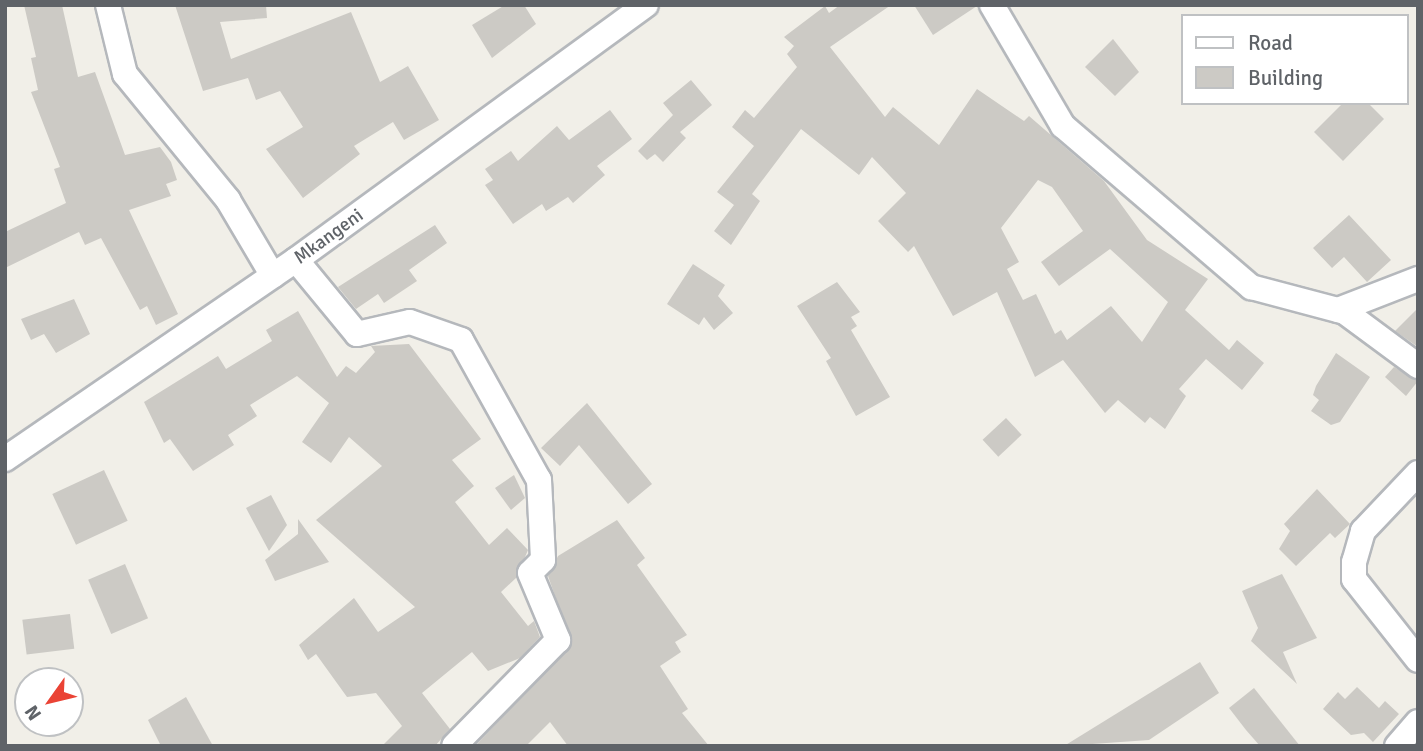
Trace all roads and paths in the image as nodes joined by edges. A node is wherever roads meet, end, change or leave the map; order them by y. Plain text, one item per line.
1 (108, 5) edge
2 (646, 5) edge
3 (992, 5) edge
4 (296, 260) junction
5 (272, 276) junction
6 (1418, 279) edge
7 (1338, 310) junction
8 (1418, 366) edge
9 (5, 459) edge
10 (1418, 473) edge
11 (1418, 660) edge
12 (1418, 722) edge
13 (454, 746) edge
14 (1397, 746) edge

1 - 5 street
2 - 4 street, Mkangeni
3 - 7 street
4 - 5 street, Mkangeni
4 - 13 street
5 - 9 street, Mkangeni
6 - 7 street
7 - 8 street
10 - 11 street
12 - 14 street

